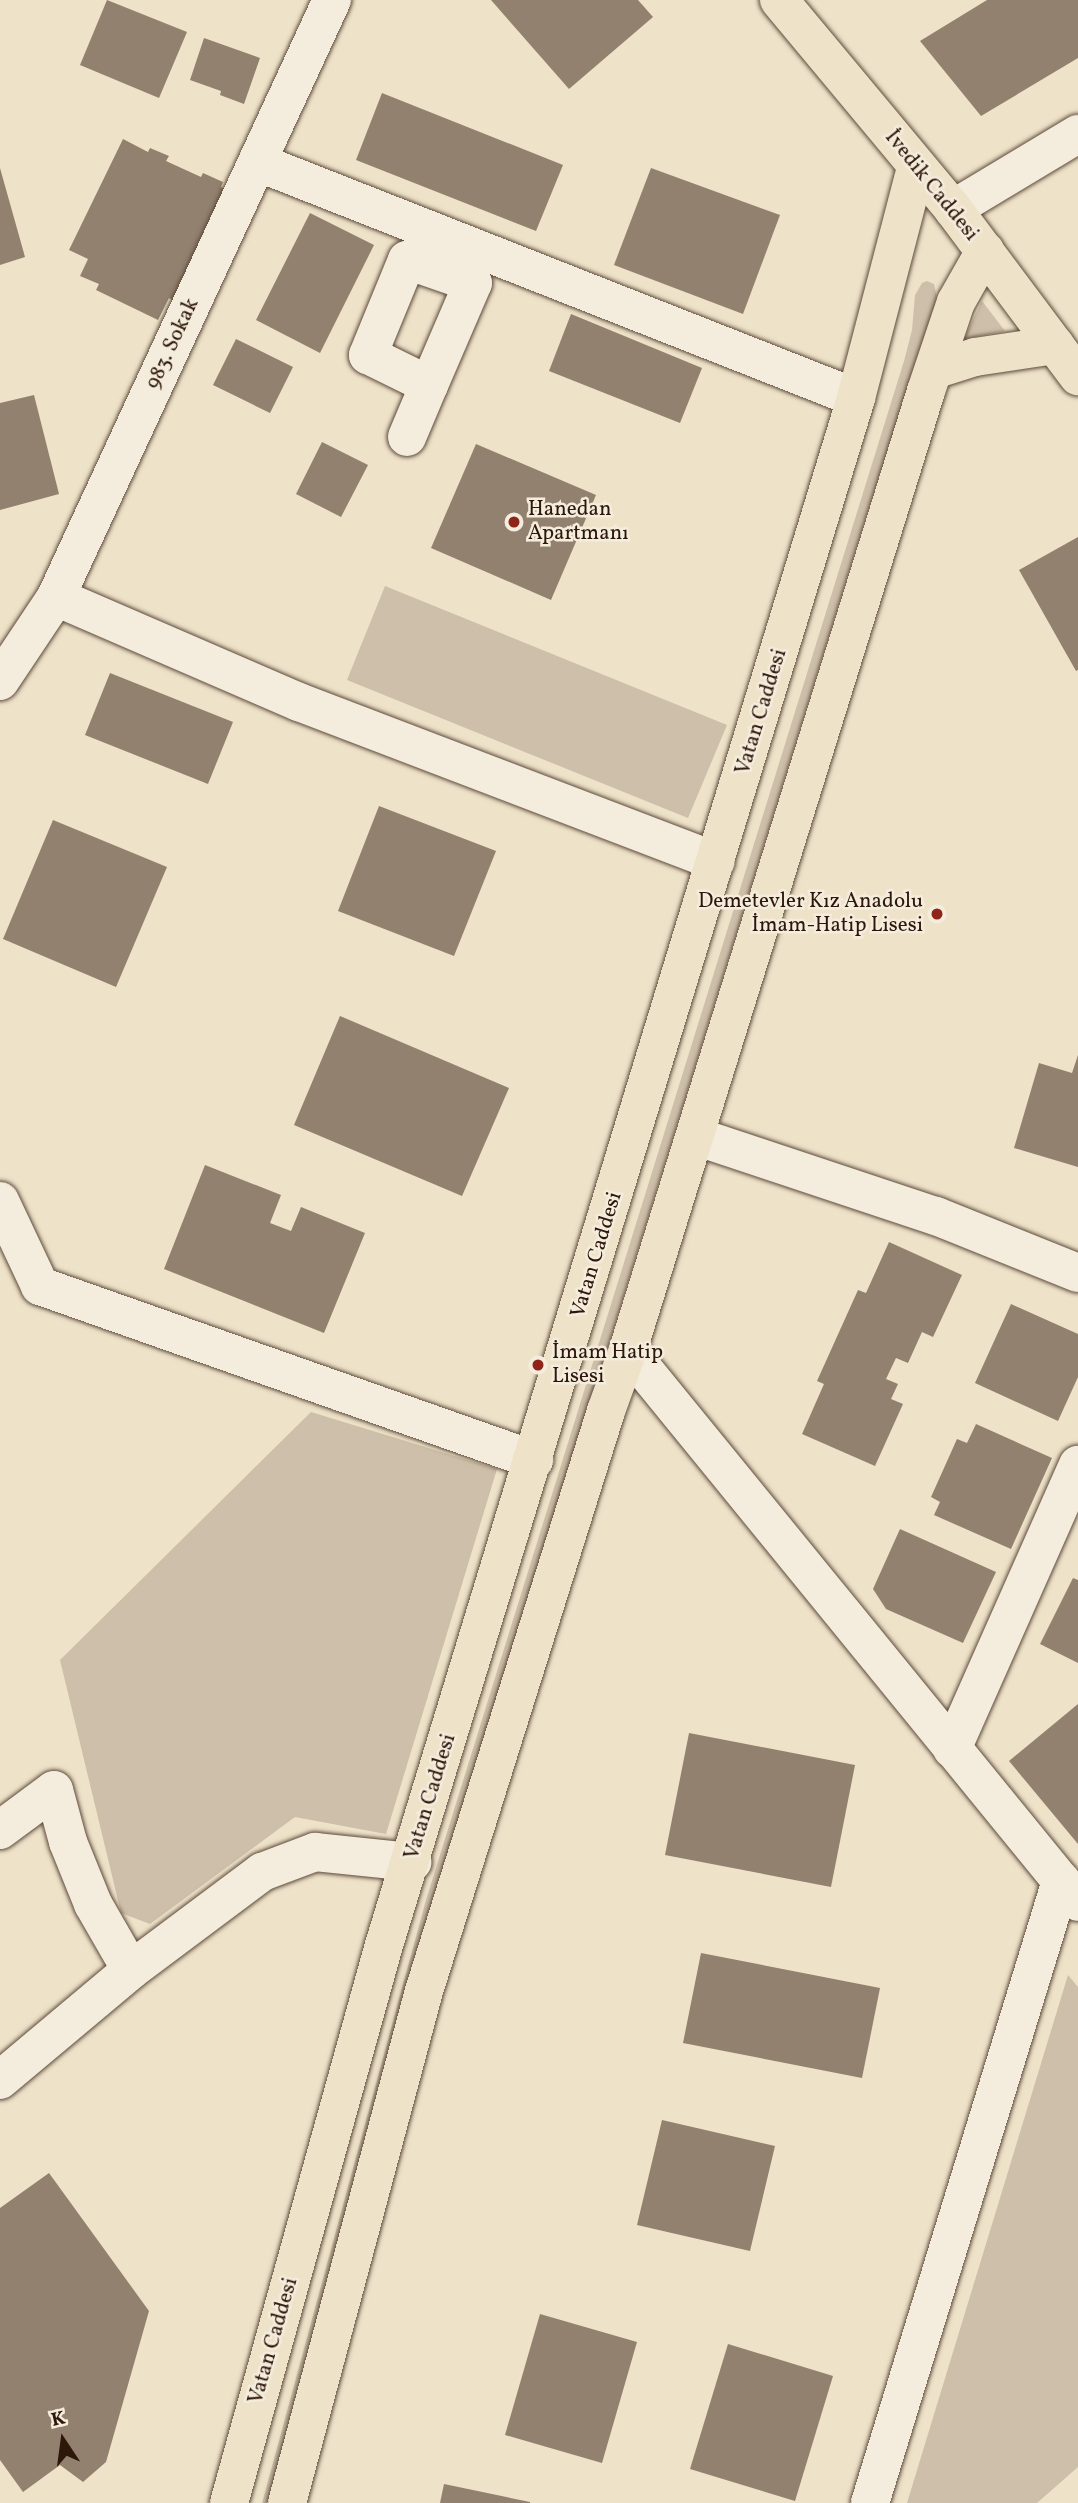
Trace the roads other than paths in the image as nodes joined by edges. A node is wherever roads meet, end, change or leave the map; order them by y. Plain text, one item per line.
1 (332, 0) edge
2 (779, 0) edge
3 (1078, 134) edge
4 (257, 162) junction
5 (916, 167) junction
6 (953, 209) junction
7 (985, 251) junction
8 (1055, 345) junction
9 (934, 370) junction
10 (1078, 376) edge
11 (429, 385) dead end
12 (856, 398) junction
13 (407, 437) dead end
14 (56, 597) junction
15 (0, 681) edge
16 (716, 861) junction
17 (695, 1136) junction
18 (0, 1201) edge
19 (1078, 1273) edge
20 (628, 1350) junction
21 (534, 1460) junction
22 (1078, 1465) edge
23 (952, 1749) junction
24 (0, 1830) edge
25 (412, 1862) junction
26 (1070, 1891) edge
27 (131, 1970) junction
28 (0, 2080) edge
29 (229, 2503) edge
30 (286, 2503) edge
31 (870, 2503) edge

1 - 4 street, 983. Sokak
2 - 5 main road, İvedik Caddesi
3 - 6 street
4 - 12 street
4 - 14 street, 983. Sokak
5 - 6 main road, İvedik Caddesi
5 - 12 main road, Vatan Caddesi
6 - 7 main road, İvedik Caddesi
7 - 8 main road, İvedik Caddesi
7 - 9 main road
8 - 9 main road
8 - 10 main road, İvedik Caddesi
9 - 17 main road
11 - 13 street
12 - 16 main road, Vatan Caddesi
14 - 15 street, 983. Sokak
14 - 16 street
16 - 21 main road, Vatan Caddesi
17 - 19 street
17 - 20 main road
18 - 21 street
20 - 23 street
20 - 30 main road
21 - 25 main road, Vatan Caddesi
22 - 23 street
23 - 26 street
24 - 27 street
25 - 27 street
25 - 29 main road, Vatan Caddesi
26 - 31 street
27 - 28 street

